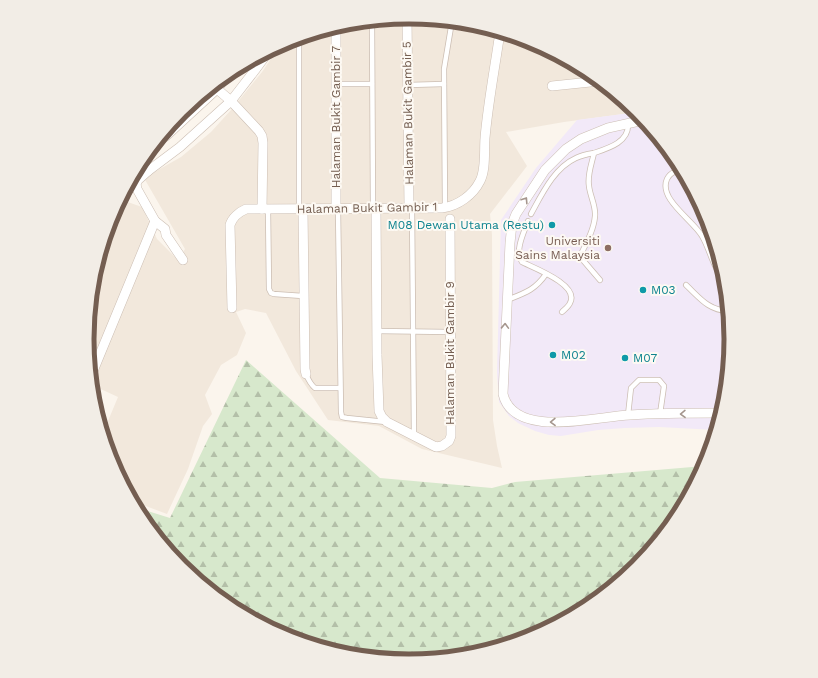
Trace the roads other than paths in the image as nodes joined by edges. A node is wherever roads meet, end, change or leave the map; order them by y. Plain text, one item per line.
1 (407, 24) edge
2 (372, 27) edge
3 (451, 27) edge
4 (336, 33) edge
5 (499, 38) edge
6 (299, 44) edge
7 (262, 60) edge
8 (591, 82) edge
9 (336, 84) junction
10 (372, 84) junction
11 (408, 84) junction
12 (444, 84) junction
13 (552, 86) dead end
14 (217, 89) joint
15 (231, 100) junction
16 (189, 114) edge
17 (637, 122) edge
18 (628, 124) junction
19 (594, 153) junction
20 (145, 167) edge
21 (148, 171) junction
22 (676, 172) edge
23 (445, 207) junction
24 (375, 208) junction
25 (411, 208) junction
26 (265, 209) junction
27 (301, 209) junction
28 (338, 209) junction
29 (531, 214) dead end
30 (450, 219) dead end
31 (528, 221) dead end
32 (153, 225) junction
33 (183, 260) dead end
34 (715, 265) edge
35 (546, 274) junction
36 (600, 280) dead end
37 (686, 285) dead end
38 (303, 296) junction
39 (507, 300) junction
40 (232, 308) dead end
41 (722, 311) edge
42 (562, 312) dead end
43 (376, 331) junction
44 (413, 331) junction
45 (450, 332) junction
46 (96, 365) edge
47 (306, 374) joint
48 (340, 388) junction
49 (715, 413) edge
50 (660, 414) junction
51 (628, 415) junction
52 (387, 422) junction
53 (414, 436) junction

1 - 11 street, Halaman Bukit Gambir 5
2 - 10 lane
3 - 12 lane
4 - 9 street, Halaman Bukit Gambir 7
5 - 23 street, Halaman Bukit Gambir 1
6 - 27 lane
7 - 15 street
8 - 13 street
9 - 10 lane
9 - 28 street, Halaman Bukit Gambir 7
10 - 24 lane
11 - 12 lane
11 - 25 street, Halaman Bukit Gambir 5
12 - 23 lane
14 - 15 street
14 - 16 street
15 - 21 street
15 - 26 street
17 - 18 street
18 - 19 lane
39 -> 18 street
19 - 29 lane
19 - 36 lane
20 - 21 street
21 - 32 street
22 - 34 lane
23 - 25 street, Halaman Bukit Gambir 1
24 - 25 street, Halaman Bukit Gambir 1
24 - 28 street, Halaman Bukit Gambir 1
24 - 43 street
25 - 44 lane
26 - 27 street, Halaman Bukit Gambir 1
26 - 38 lane
26 - 40 street, Halaman Bukit Gambir 1
27 - 28 street, Halaman Bukit Gambir 1
27 - 38 street
28 - 48 lane
30 - 45 street, Halaman Bukit Gambir 9
31 - 35 lane
32 - 33 street
32 - 46 street
35 - 39 lane
35 - 42 lane
37 - 41 lane
38 - 47 street
51 -> 39 street
43 - 44 lane
43 - 52 street
44 - 45 lane
44 - 53 lane
45 - 53 street, Halaman Bukit Gambir 9
47 - 48 lane
48 - 52 lane
49 -> 50 street
50 - 51 street
50 - 51 lane
52 - 53 street, Halaman Bukit Gambir 9

